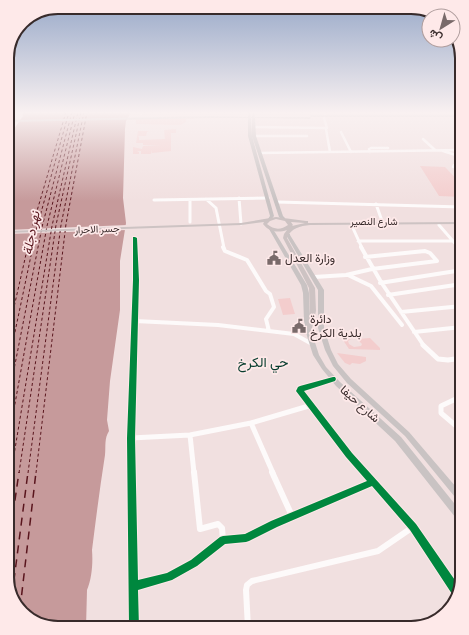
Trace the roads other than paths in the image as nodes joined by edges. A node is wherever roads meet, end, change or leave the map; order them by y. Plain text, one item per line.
1 (252, 142) edge
2 (256, 142) edge
3 (328, 142) edge
4 (346, 142) edge
5 (426, 142) edge
6 (388, 148) dead end
7 (426, 148) dead end
8 (435, 150) junction
9 (442, 150) junction
10 (455, 150) edge
11 (413, 151) junction
12 (330, 152) junction
13 (351, 152) junction
14 (370, 152) junction
15 (259, 153) junction
16 (455, 155) edge
17 (455, 165) edge
18 (453, 167) dead end
19 (238, 198) junction
20 (268, 198) junction
21 (206, 199) junction
22 (154, 200) dead end
23 (190, 200) junction
24 (277, 202) junction
25 (376, 204) junction
26 (455, 207) edge
27 (269, 220) junction
28 (285, 220) junction
29 (382, 221) junction
30 (452, 223) junction
31 (189, 224) junction
32 (241, 224) junction
33 (455, 224) edge
34 (220, 225) junction
35 (439, 225) junction
36 (455, 225) edge
37 (300, 227) dead end
38 (270, 228) junction
39 (352, 228) junction
40 (289, 229) junction
41 (14, 232) edge
42 (135, 238) dead end
43 (452, 240) junction
44 (455, 240) edge
45 (358, 241) junction
46 (294, 244) junction
47 (455, 244) edge
48 (282, 246) junction
49 (365, 257) junction
50 (372, 269) junction
51 (455, 271) edge
52 (346, 275) junction
53 (314, 277) junction
54 (380, 283) junction
55 (455, 285) edge
56 (388, 295) junction
57 (455, 307) edge
58 (401, 312) junction
59 (135, 321) junction
60 (402, 325) dead end
61 (309, 328) junction
62 (455, 328) edge
63 (269, 331) junction
64 (414, 332) junction
65 (294, 334) junction
66 (312, 344) junction
67 (455, 359) edge
68 (333, 379) junction
69 (455, 399) edge
70 (312, 405) junction
71 (251, 423) junction
72 (455, 425) edge
73 (190, 435) junction
74 (132, 438) junction
75 (374, 482) junction
76 (455, 492) edge
77 (455, 510) edge
78 (292, 516) junction
79 (413, 527) junction
80 (223, 540) junction
81 (134, 586) junction
82 (454, 587) edge
83 (134, 621) edge
84 (248, 621) edge

1 - 20 main road
2 - 15 main road
3 - 12 street
4 - 13 street
5 - 8 street
6 - 14 street
7 - 11 street
8 - 9 street
8 - 11 street
9 - 10 street
9 - 16 street
11 - 14 street
12 - 13 street
12 - 15 street
13 - 14 street
15 - 24 main road
17 - 18 street
19 - 20 street
19 - 21 street
19 - 32 street
20 - 27 main road
21 - 23 street
21 - 34 street
22 - 23 street
23 - 31 street
24 - 25 street
24 - 28 main road
25 - 26 street
25 - 29 street
27 - 28 main road, شارع النصیر
27 - 32 main road, شارع النصیر
27 - 38 main road
28 - 29 main road, شارع النصیر
28 - 40 main road
29 - 30 main road, شارع النصیر
30 - 33 main road, شارع النصیر
30 - 61 main road
31 - 34 main road, جسر الاحرار
31 - 41 main road, جسر الاحرار
32 - 34 main road, جسر الاحرار
32 - 38 main road
34 - 63 street
35 - 36 main road, شارع النصیر
35 - 39 main road, شارع النصیر
35 - 43 street
37 - 39 main road, شارع النصیر
38 - 40 main road
38 - 48 main road, شارع حيفا
39 - 45 street
40 - 46 main road, شارع حيفا
42 - 59 street
43 - 44 street
43 - 45 street
43 - 47 street
45 - 49 street
46 - 48 main road
46 - 53 main road, شارع حيفا
48 - 61 main road, شارع حيفا
49 - 50 street
49 - 50 street
50 - 52 street
50 - 54 street
51 - 54 street
52 - 53 street
52 - 60 street
53 - 76 main road, شارع حيفا
54 - 56 street
55 - 56 street
56 - 58 street
57 - 58 street
58 - 64 street
59 - 63 street
59 - 74 street
61 - 65 street
61 - 66 main road, شارع حيفا
62 - 64 street
63 - 65 street
64 - 67 street
65 - 66 street
66 - 68 main road, شارع حيفا
68 - 70 street
68 - 77 main road, شارع حيفا
69 - 72 street
70 - 71 street
70 - 75 street
71 - 73 street
71 - 78 street
73 - 74 street
73 - 80 street
74 - 81 street
75 - 78 street
75 - 79 street
78 - 80 street
79 - 82 street
79 - 84 street
80 - 81 street
81 - 83 street

